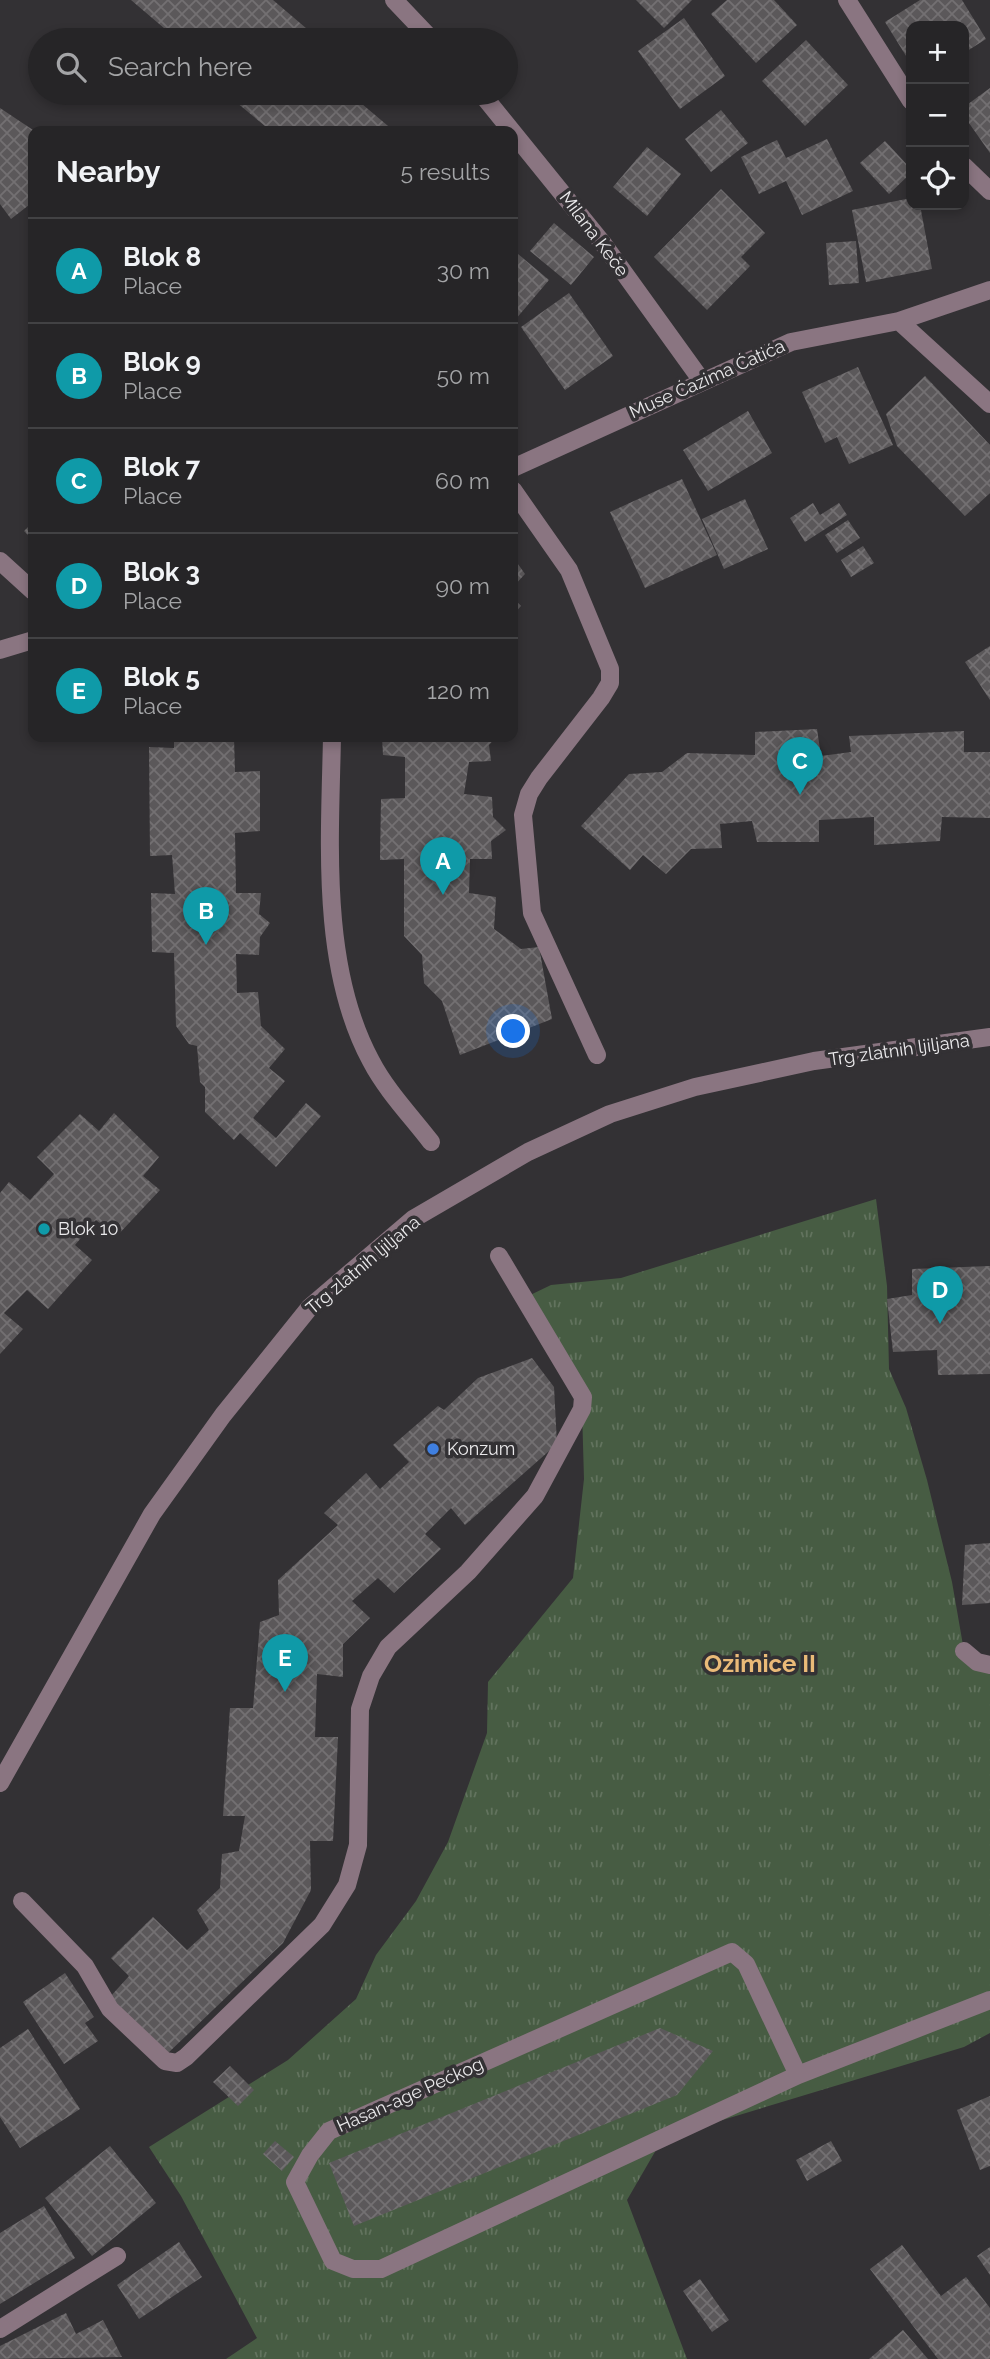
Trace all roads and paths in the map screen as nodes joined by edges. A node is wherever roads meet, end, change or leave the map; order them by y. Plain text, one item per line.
1 (394, 0) edge
2 (847, 0) edge
3 (421, 28) edge
4 (906, 94) edge
5 (491, 105) edge
6 (508, 126) edge
7 (518, 139) edge
8 (969, 171) edge
9 (990, 191) edge
10 (990, 290) edge
11 (899, 321) junction
12 (702, 380) junction
13 (990, 404) edge
14 (518, 466) edge
15 (518, 497) edge
16 (0, 561) edge
17 (28, 586) edge
18 (28, 641) edge
19 (0, 650) edge
20 (332, 742) edge
21 (990, 1037) edge
22 (597, 1055) dead end
23 (431, 1142) dead end
24 (499, 1256) dead end
25 (964, 1651) dead end
26 (990, 1665) edge
27 (0, 1783) edge
28 (22, 1901) dead end
29 (990, 2000) edge
30 (798, 2076) junction
31 (117, 2256) dead end
32 (0, 2329) edge

1 - 3 street
2 - 4 street
5 - 6 street, Milana Keče
7 - 12 street, Milana Keče
8 - 9 street
10 - 11 street, Muse Ćazima Ćatića
11 - 12 street, Muse Ćazima Ćatića
11 - 13 street
12 - 14 street, Muse Ćazima Ćatića
15 - 22 street
16 - 17 street
18 - 19 street
20 - 23 street
21 - 27 street, Trg zlatnih ljiljana
24 - 28 street
25 - 26 street
29 - 30 street, Hasan-age Pećkog
30 - 30 street, Hasan-age Pećkog
31 - 32 street

